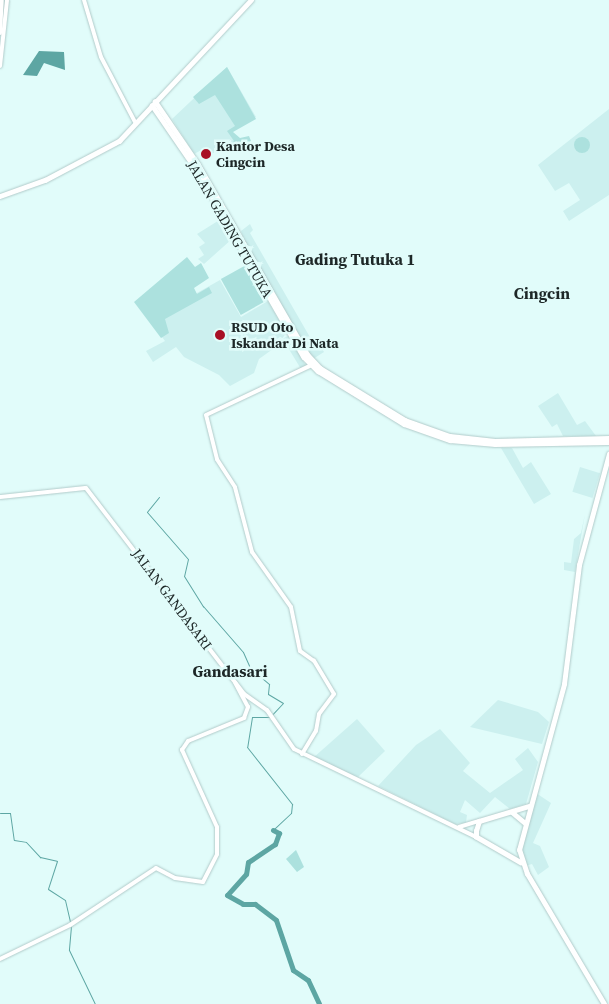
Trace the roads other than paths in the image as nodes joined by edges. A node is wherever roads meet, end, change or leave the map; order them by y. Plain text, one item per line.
1 (2, 0) edge
2 (7, 0) edge
3 (84, 0) edge
4 (251, 0) edge
5 (0, 33) edge
6 (0, 66) edge
7 (162, 93) junction
8 (153, 103) junction
9 (161, 110) junction
10 (136, 122) junction
11 (169, 124) junction
12 (0, 196) edge
13 (311, 364) junction
14 (608, 439) edge
15 (609, 446) edge
16 (609, 454) edge
17 (0, 497) edge
18 (235, 682) junction
19 (302, 754) junction
20 (529, 806) junction
21 (512, 812) junction
22 (479, 821) junction
23 (525, 823) junction
24 (459, 827) junction
25 (476, 837) junction
26 (520, 855) junction
27 (514, 859) junction
28 (522, 863) junction
29 (0, 959) edge
30 (604, 1004) edge

1 - 5 street
2 - 6 street
3 - 10 street
4 - 7 main road
7 - 8 main road
7 - 9 main road
8 - 9 main road, JALAN GADING TUTUKA
8 - 10 main road
8 - 11 main road, JALAN GADING TUTUKA
9 - 11 main road, JALAN GADING TUTUKA
10 - 12 main road
11 - 13 main road, JALAN GADING TUTUKA
13 - 14 main road, JALAN GADING TUTUKA
13 - 19 street
14 - 15 main road
16 - 20 main road
17 - 18 street, JALAN GANDASARI
18 - 19 street, JALAN GANDASARI
18 - 29 street
19 - 24 street, JALAN GANDASARI
20 - 21 main road
20 - 23 main road
21 - 22 main road
21 - 23 main road
22 - 24 street
22 - 25 main road
23 - 26 main road
24 - 25 street, JALAN GANDASARI
25 - 27 main road
26 - 27 main road
26 - 28 main road
27 - 28 main road
28 - 30 main road

